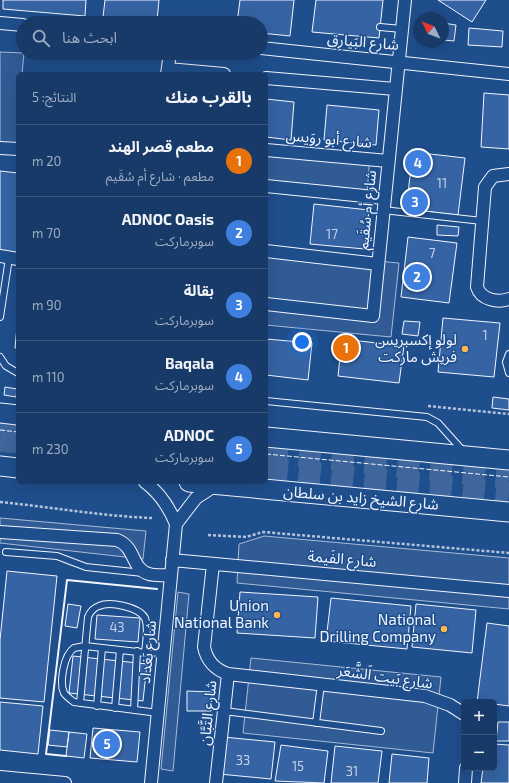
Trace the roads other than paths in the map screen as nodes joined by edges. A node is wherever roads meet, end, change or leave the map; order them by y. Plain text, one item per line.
1 (405, 0) edge
2 (0, 23) edge
3 (16, 24) edge
4 (380, 27) dead end
5 (402, 29) junction
6 (268, 49) edge
7 (169, 60) edge
8 (399, 61) junction
9 (168, 72) edge
10 (509, 74) edge
11 (268, 78) edge
12 (395, 89) junction
13 (0, 148) edge
14 (16, 149) edge
15 (268, 150) edge
16 (388, 161) junction
17 (509, 174) edge
18 (268, 186) edge
19 (384, 198) junction
20 (383, 210) junction
21 (482, 221) junction
22 (268, 251) edge
23 (9, 257) edge
24 (378, 264) junction
25 (509, 299) edge
26 (268, 304) edge
27 (0, 317) edge
28 (509, 354) edge
29 (0, 357) edge
30 (16, 372) edge
31 (509, 373) edge
32 (268, 401) edge
33 (0, 413) edge
34 (16, 414) edge
35 (268, 437) edge
36 (468, 456) junction
37 (509, 460) edge
38 (0, 466) edge
39 (16, 468) edge
40 (147, 484) edge
41 (217, 484) joint
42 (507, 513) edge
43 (176, 524) junction
44 (0, 532) edge
45 (6, 552) dead end
46 (172, 560) junction
47 (214, 564) junction
48 (148, 574) junction
49 (171, 575) junction
50 (509, 590) edge
51 (85, 646) junction
52 (102, 648) junction
53 (120, 650) junction
54 (137, 651) junction
55 (145, 652) junction
56 (164, 654) junction
57 (228, 674) junction
58 (322, 684) junction
59 (80, 703) junction
60 (96, 706) junction
61 (115, 708) junction
62 (134, 710) junction
63 (224, 710) junction
64 (461, 712) edge
65 (158, 713) junction
66 (316, 723) junction
67 (381, 731) dead end
68 (466, 771) edge
69 (0, 777) edge
70 (65, 783) edge
71 (151, 783) edge
72 (216, 783) edge
73 (465, 783) edge

1 - 5 street, شارع أم سُقَيم
2 - 3 street
4 - 5 lane
5 - 8 street, شارع أم سُقَيم
6 - 8 street, شارع البَيارِق
7 - 9 street
8 - 10 street, شارع البَيارِق
8 - 12 street, شارع أم سُقَيم
11 - 12 street
12 - 16 street, شارع أم سُقَيم
13 - 14 street
15 - 16 street, شارع أبو روَيس
16 - 19 street, شارع أم سُقَيم
17 - 21 street
18 - 19 street
19 - 20 street, شارع أم سُقَيم
20 - 21 lane
20 - 24 street, شارع أم سُقَيم
21 - 25 street
22 - 24 street
23 - 27 lane
24 - 26 street, شارع أم سُقَيم
28 - 31 lane
29 - 30 lane
32 - 36 lane
33 - 34 main road
35 - 36 main road
36 - 37 main road
38 - 39 main road
40 - 43 street
41 - 42 main road, شارع الشيخ زايد بن سلطان
41 - 43 street
43 - 46 street, شارع بَغداد
44 - 48 street
45 - 48 lane
46 - 47 street, شارع الفَيمة
46 - 49 street, شارع بَغداد
47 - 50 street, شارع الفَيمة
47 - 57 street, شارع التَّبَّان
48 - 49 street
49 - 56 street, شارع بَغداد
51 - 52 lane
51 - 55 lane
51 - 59 lane
51 - 59 lane
52 - 53 lane
52 - 60 lane
53 - 54 lane
53 - 61 lane
54 - 55 lane
54 - 62 lane
55 - 56 lane
56 - 65 street, شارع بَغداد
57 - 58 street, شارع بَيت اَلشَّعَر
57 - 63 street, شارع التَّبَّان
58 - 64 street, شارع بَيت اَلشَّعَر
58 - 66 lane, شارع بَيت اَلشَّعَر
59 - 60 lane
60 - 61 lane
61 - 62 lane
62 - 65 lane
63 - 66 lane
63 - 72 street, شارع التَّبَّان
65 - 71 street, شارع بَغداد
66 - 67 lane
68 - 73 street
69 - 70 street

